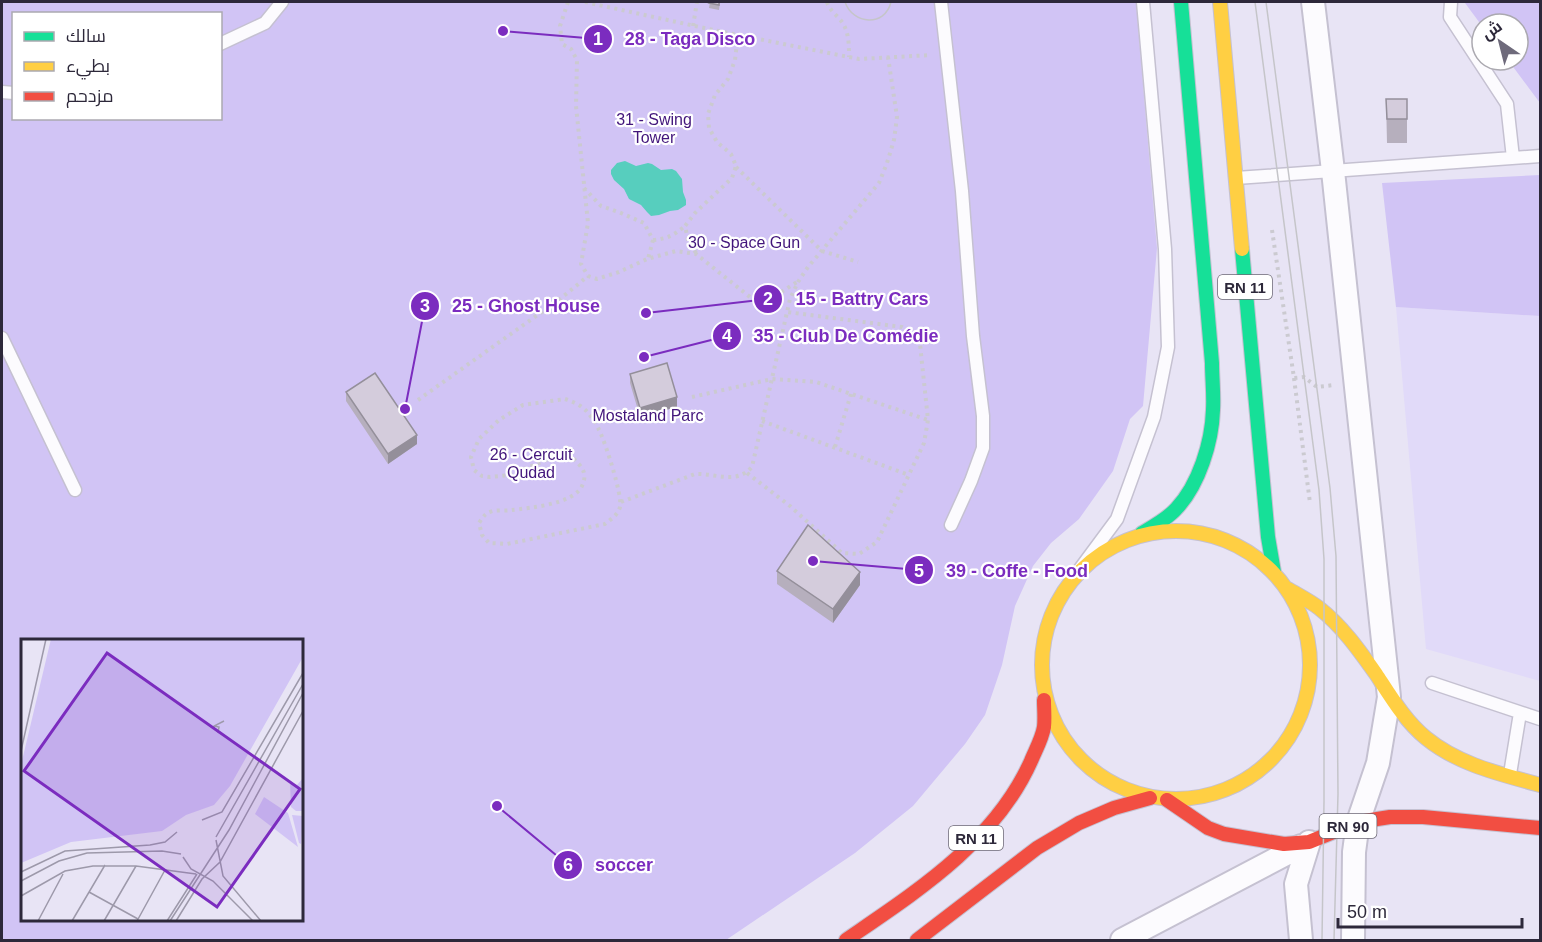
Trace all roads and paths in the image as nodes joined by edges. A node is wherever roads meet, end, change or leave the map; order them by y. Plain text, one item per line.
1 (282, 2) edge
2 (568, 2) edge
3 (585, 2) edge
4 (697, 2) edge
5 (827, 2) edge
6 (941, 2) edge
7 (1143, 2) edge
8 (1180, 2) edge
9 (1220, 2) edge
10 (1313, 2) edge
11 (1451, 2) edge
12 (693, 26) junction
13 (738, 35) junction
14 (222, 43) edge
15 (946, 53) junction
16 (849, 57) junction
17 (888, 57) junction
18 (1540, 156) edge
19 (1513, 158) junction
20 (736, 166) junction
21 (1333, 171) junction
22 (1235, 178) junction
23 (584, 188) junction
24 (1270, 222) dead end
25 (685, 226) junction
26 (653, 240) junction
27 (822, 251) junction
28 (696, 254) junction
29 (647, 259) junction
30 (858, 262) dead end
31 (588, 276) junction
32 (798, 282) junction
33 (787, 312) junction
34 (2, 338) edge
35 (1294, 378) junction
36 (772, 379) junction
37 (1356, 383) junction
38 (851, 394) junction
39 (692, 397) dead end
40 (418, 400) dead end
41 (928, 420) junction
42 (762, 421) junction
43 (835, 448) junction
44 (747, 473) junction
45 (909, 475) junction
46 (75, 490) dead end
47 (621, 502) junction
48 (1310, 503) dead end
49 (951, 525) dead end
50 (1139, 536) junction
51 (1274, 572) junction
52 (1074, 577) junction
53 (1288, 589) junction
54 (1378, 595) junction
55 (1340, 627) junction
56 (1432, 683) dead end
57 (1043, 692) junction
58 (1389, 696) junction
59 (1521, 713) junction
60 (1540, 720) edge
61 (1510, 776) junction
62 (1540, 785) edge
63 (1150, 798) junction
64 (1167, 800) junction
65 (1358, 822) junction
66 (1540, 828) edge
67 (1231, 836) junction
68 (1309, 842) junction
69 (1239, 879) junction
70 (846, 940) edge
71 (917, 940) edge
72 (1123, 940) edge
73 (1301, 940) edge
74 (1353, 940) edge

1 - 14 lane
2 - 23 path
3 - 12 path
4 - 12 path
5 - 16 path
6 - 15 lane
7 - 52 lane
8 - 50 highway, RN 11
9 - 22 highway, RN 11
10 - 21 street
11 - 19 lane
12 - 13 path
13 - 16 path
13 - 20 path
15 - 17 path
15 - 49 lane
16 - 17 path
17 - 27 path
18 - 19 lane
19 - 21 lane
20 - 25 path
20 - 27 path
21 - 22 lane
21 - 37 street
22 - 51 highway, RN 11
23 - 26 path
23 - 31 path
24 - 35 path
25 - 26 path
25 - 28 path
26 - 29 path
27 - 30 path
27 - 32 path
28 - 29 path
28 - 32 path
29 - 31 path
31 - 40 path
32 - 33 path
33 - 36 path
33 - 41 path
34 - 46 lane
35 - 37 path
35 - 48 path
36 - 38 path
36 - 39 path
36 - 42 path
37 - 54 street
38 - 41 path
38 - 43 path
41 - 45 path
42 - 43 path
42 - 44 path
43 - 45 path
44 - 45 path
44 - 47 path
47 - 47 path
50 - 51 highway
50 - 52 highway
51 - 53 highway
52 - 57 highway
53 - 55 highway
53 - 64 highway
54 - 55 street
54 - 58 street
55 - 58 highway
56 - 59 lane
57 - 63 highway
57 - 70 highway, RN 11
58 - 61 highway
58 - 65 street
59 - 60 lane
59 - 61 lane
61 - 62 highway
63 - 64 highway
63 - 71 highway, RN 11
64 - 67 highway, RN 90
65 - 66 highway, RN 90
65 - 68 highway, RN 90
65 - 74 street
67 - 68 highway, RN 90
67 - 69 street
68 - 69 street
68 - 73 street
69 - 72 street

